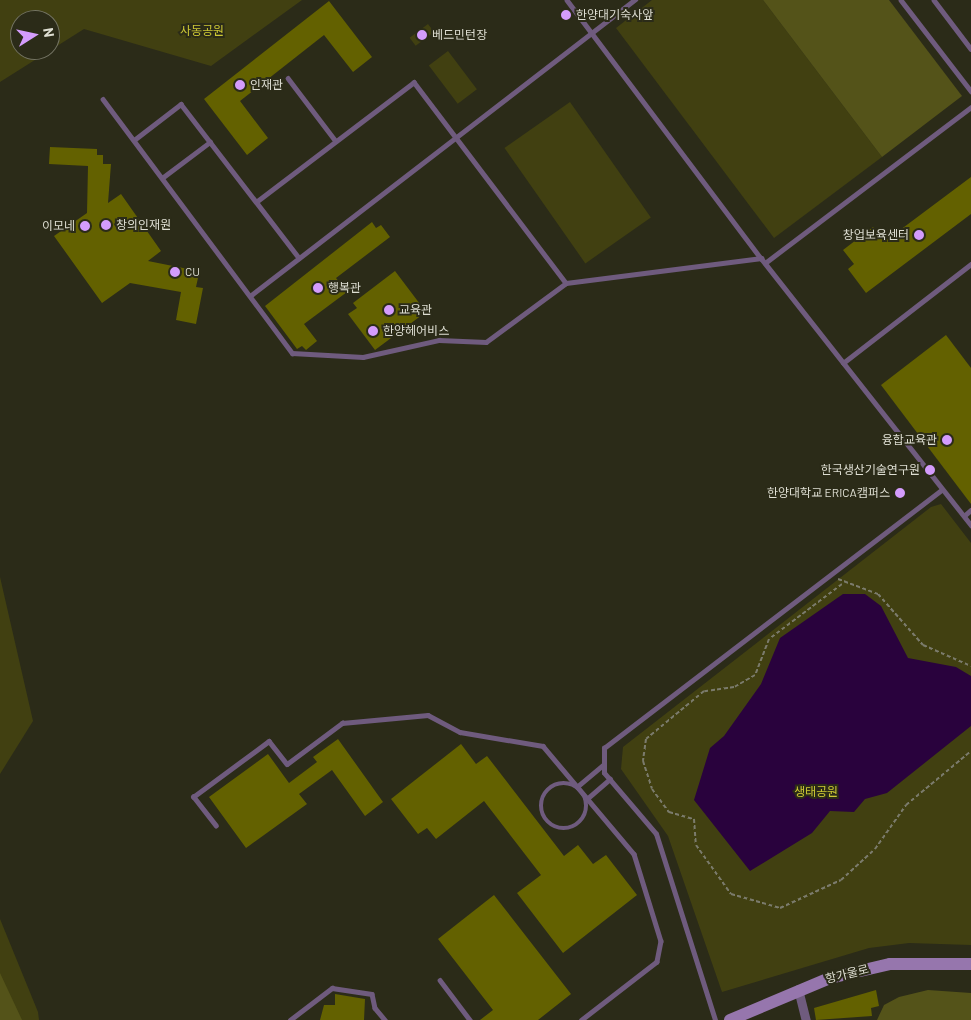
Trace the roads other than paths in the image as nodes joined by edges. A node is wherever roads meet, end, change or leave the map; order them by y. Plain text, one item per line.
1 (567, 0) edge
2 (635, 0) edge
3 (901, 0) edge
4 (934, 0) edge
5 (592, 33) junction
6 (971, 49) edge
7 (288, 78) dead end
8 (971, 91) edge
9 (103, 99) dead end
10 (971, 107) edge
11 (456, 137) junction
12 (134, 140) junction
13 (335, 140) junction
14 (210, 142) junction
15 (162, 178) junction
16 (256, 202) junction
17 (299, 258) junction
18 (761, 258) junction
19 (765, 263) junction
20 (971, 264) edge
21 (566, 283) junction
22 (250, 296) junction
23 (843, 363) junction
24 (942, 490) junction
25 (971, 510) edge
26 (964, 516) junction
27 (971, 525) edge
28 (603, 765) junction
29 (610, 779) junction
30 (580, 788) junction
31 (588, 798) junction
32 (216, 826) dead end
33 (971, 964) edge
34 (440, 980) dead end
35 (798, 989) junction
36 (290, 1020) edge
37 (385, 1020) edge
38 (470, 1020) edge
39 (582, 1020) edge
40 (714, 1020) edge
41 (730, 1020) edge
42 (806, 1020) edge

1 - 5 lane
2 - 5 lane
3 - 8 lane
4 - 6 lane
5 - 11 lane
5 - 18 lane
7 - 13 lane
9 - 12 lane
10 - 19 lane
11 - 13 lane
11 - 17 lane
11 - 21 lane
12 - 14 lane
12 - 15 lane
13 - 16 lane
14 - 15 lane
14 - 16 lane
15 - 22 lane
16 - 17 lane
17 - 22 lane
18 - 19 lane
18 - 21 lane
19 - 23 lane
20 - 23 lane
21 - 22 lane
23 - 24 lane
24 - 26 lane
24 - 28 lane
25 - 26 lane
26 - 27 lane
28 - 29 lane
28 - 30 lane
29 - 31 lane
29 - 40 lane
30 - 30 lane
30 - 31 lane
30 - 32 lane
31 - 39 lane
33 - 35 main road, 항가울로
34 - 38 lane
35 - 41 main road, 항가울로
35 - 42 street
36 - 37 lane

